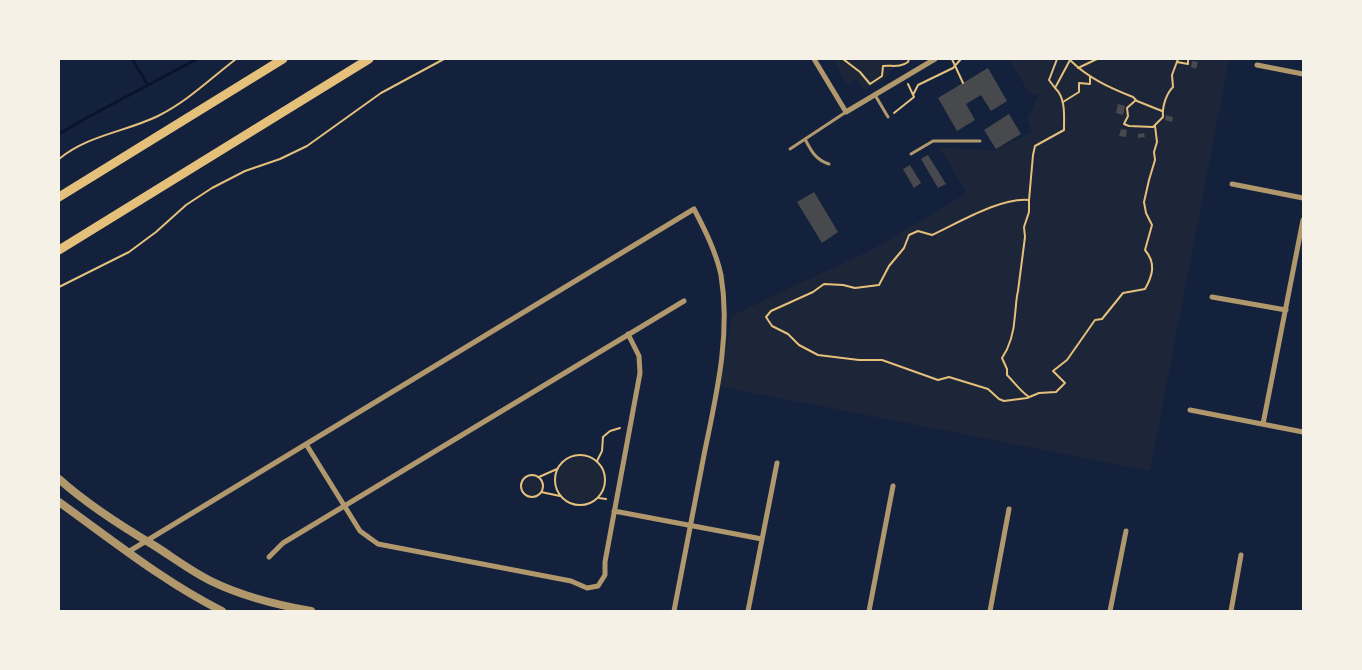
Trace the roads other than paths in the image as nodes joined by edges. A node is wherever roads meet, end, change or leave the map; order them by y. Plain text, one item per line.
1 (283, 59) edge
2 (369, 59) edge
3 (814, 59) edge
4 (935, 59) edge
5 (1257, 65) dead end
6 (1303, 74) edge
7 (875, 95) junction
8 (846, 112) junction
9 (888, 117) road end
10 (805, 139) junction
11 (980, 141) dead end
12 (790, 149) dead end
13 (911, 154) dead end
14 (829, 164) dead end
15 (1232, 184) dead end
16 (59, 198) edge
17 (1303, 198) edge
18 (1303, 220) edge
19 (59, 250) edge
20 (1212, 297) dead end
21 (684, 301) dead end
22 (1286, 310) junction
23 (628, 334) junction
24 (1190, 410) dead end
25 (1263, 424) junction
26 (1303, 432) edge
27 (306, 444) junction
28 (777, 463) dead end
29 (59, 479) edge
30 (893, 486) dead end
31 (59, 502) edge
32 (344, 507) junction
33 (1009, 508) dead end
34 (614, 511) junction
35 (691, 525) junction
36 (1126, 531) dead end
37 (762, 540) junction
38 (146, 542) junction
39 (128, 552) junction
40 (1242, 555) dead end
41 (269, 557) dead end
42 (222, 611) edge
43 (311, 611) edge
44 (674, 611) edge
45 (748, 611) edge
46 (870, 611) edge
47 (990, 611) edge
48 (1110, 611) edge
49 (1231, 611) edge

1 - 16 main road
2 - 19 main road
3 - 8 street
4 - 7 street
5 - 6 street
7 - 8 street
7 - 9 lane
8 - 10 lane
10 - 12 lane
10 - 14 lane
11 - 13 lane
15 - 17 street
18 - 22 street
20 - 22 street
21 - 23 street
22 - 25 street
23 - 32 street
23 - 34 street
24 - 25 street
25 - 26 street
27 - 32 street
27 - 35 street
27 - 38 street
28 - 37 street
29 - 38 street
30 - 46 street
31 - 39 street
32 - 34 street
32 - 41 street
33 - 47 street
34 - 35 street
35 - 37 street
35 - 44 street
36 - 48 street
37 - 45 street
38 - 39 street
38 - 43 street
39 - 42 street
40 - 49 street

